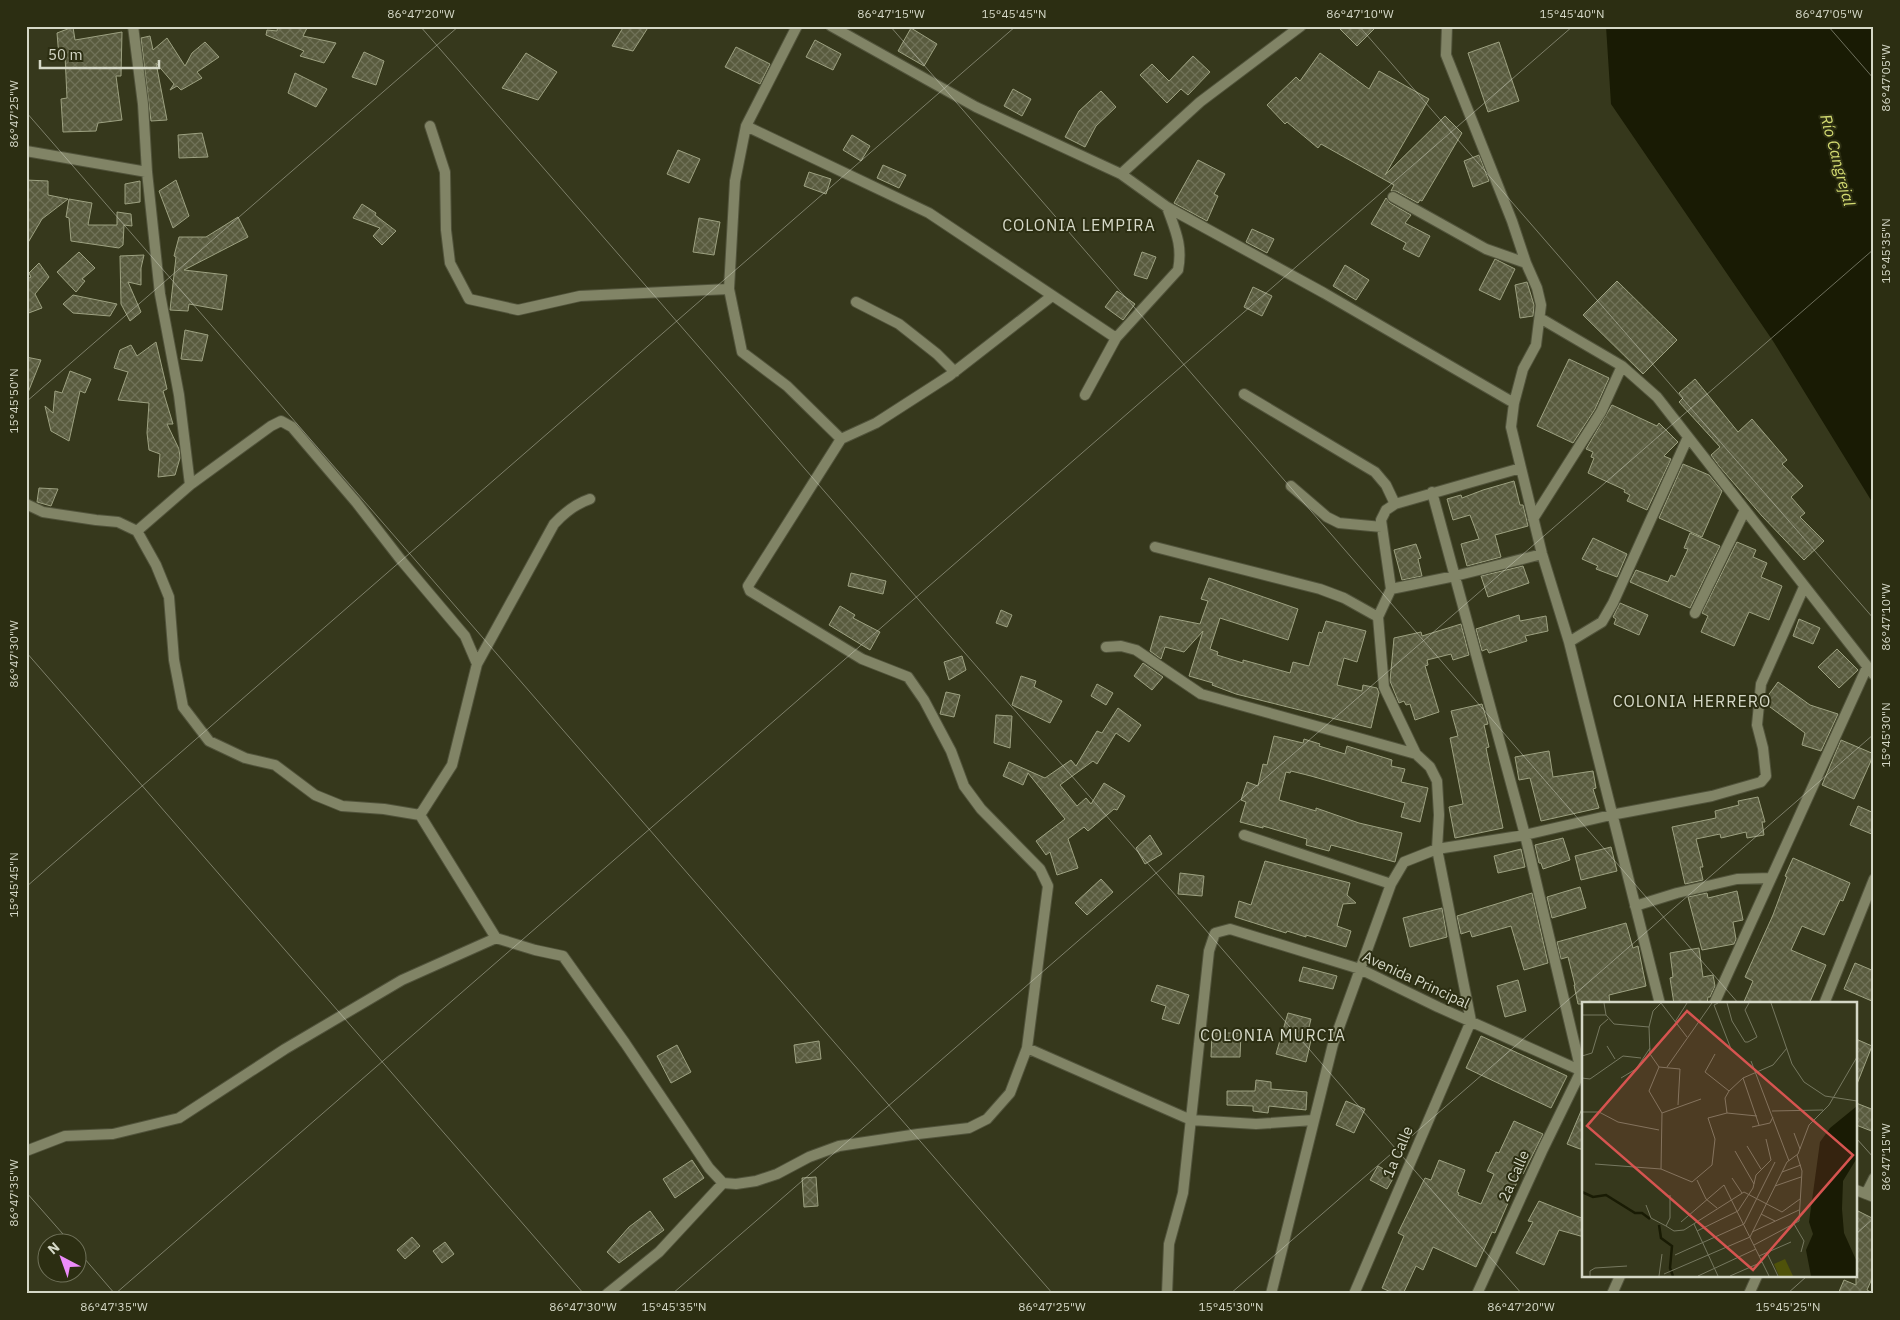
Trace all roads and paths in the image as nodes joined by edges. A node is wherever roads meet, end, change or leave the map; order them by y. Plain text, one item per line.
1 (133, 26) edge
2 (797, 26) edge
3 (831, 26) edge
4 (1301, 26) edge
5 (1447, 26) edge
6 (430, 126) dead end
7 (746, 126) junction
8 (26, 151) edge
9 (147, 172) junction
10 (1122, 174) junction
11 (1393, 196) dead end
12 (1167, 207) junction
13 (1526, 263) junction
14 (729, 289) junction
15 (1052, 296) junction
16 (856, 302) dead end
17 (1540, 318) junction
18 (1116, 338) junction
19 (1622, 366) junction
20 (955, 372) junction
21 (1244, 394) dead end
22 (1085, 395) dead end
23 (1514, 403) junction
24 (1688, 437) junction
25 (841, 439) junction
26 (1521, 468) junction
27 (190, 485) junction
28 (1291, 486) dead end
29 (1432, 492) junction
30 (590, 499) dead end
31 (26, 504) edge
32 (1395, 504) junction
33 (1744, 512) junction
34 (1533, 518) junction
35 (1382, 527) junction
36 (137, 531) junction
37 (1156, 547) dead end
38 (1542, 554) junction
39 (1455, 576) junction
40 (1804, 587) junction
41 (1392, 589) junction
42 (1695, 613) dead end
43 (1378, 617) junction
44 (1569, 642) junction
45 (1106, 647) dead end
46 (477, 664) junction
47 (1867, 667) junction
48 (1874, 676) edge
49 (1416, 754) junction
50 (420, 815) junction
51 (1612, 815) junction
52 (1244, 835) dead end
53 (1525, 835) junction
54 (1437, 849) junction
55 (1771, 878) junction
56 (1874, 879) edge
57 (1391, 884) junction
58 (1635, 906) junction
59 (496, 938) junction
60 (1360, 969) junction
61 (1659, 1002) edge
62 (1715, 1002) edge
63 (1825, 1002) edge
64 (1471, 1021) junction
65 (1028, 1048) junction
66 (1582, 1072) edge
67 (1191, 1120) junction
68 (1314, 1120) junction
69 (26, 1151) edge
70 (1874, 1178) edge
71 (723, 1183) junction
72 (1858, 1191) edge
73 (1870, 1196) edge
74 (1619, 1278) edge
75 (1756, 1278) edge
76 (607, 1294) edge
77 (1166, 1294) edge
78 (1270, 1294) edge
79 (1354, 1294) edge
80 (1477, 1294) edge
81 (1612, 1294) edge
82 (1749, 1294) edge

1 - 9 street
2 - 7 street
3 - 10 street
4 - 10 street
5 - 13 street
6 - 14 street
7 - 14 street
7 - 15 street
8 - 9 street
9 - 27 street
10 - 12 street
11 - 13 street
12 - 18 street
12 - 23 street
13 - 17 street
14 - 25 street
15 - 18 street
15 - 20 street
16 - 20 street
17 - 19 street
17 - 23 street
18 - 22 street
19 - 24 street
19 - 34 street
20 - 25 street
21 - 32 street
23 - 26 street
24 - 33 street
24 - 44 street
25 - 65 street
26 - 29 street
26 - 34 street
27 - 36 street
27 - 46 street
28 - 35 street
29 - 32 street
29 - 39 street
30 - 46 street
31 - 36 street
32 - 35 street
33 - 40 street
33 - 42 street
34 - 38 street
35 - 41 street
36 - 50 street
37 - 43 street
38 - 39 street
38 - 44 street
39 - 41 street
39 - 53 street
40 - 47 street
40 - 51 street
41 - 43 street
43 - 49 street
44 - 51 street
45 - 49 street
46 - 50 street
47 - 48 street
47 - 55 street
49 - 54 street
50 - 59 street
51 - 53 street
51 - 58 street
52 - 57 street
53 - 54 street
53 - 66 street
54 - 57 street
54 - 64 street
55 - 58 street
55 - 62 street
56 - 63 street
57 - 60 street
58 - 61 street
59 - 69 street
59 - 71 street
60 - 64 street, Avenida Principal
60 - 67 street, Avenida Principal
60 - 68 street
64 - 66 street, Avenida Principal
64 - 79 street, 1a Calle
65 - 67 street
65 - 71 street
66 - 80 street, 2a Calle
67 - 68 street
67 - 77 street
68 - 78 street
70 - 73 street
71 - 76 street
72 - 73 street
74 - 81 street
75 - 82 street

